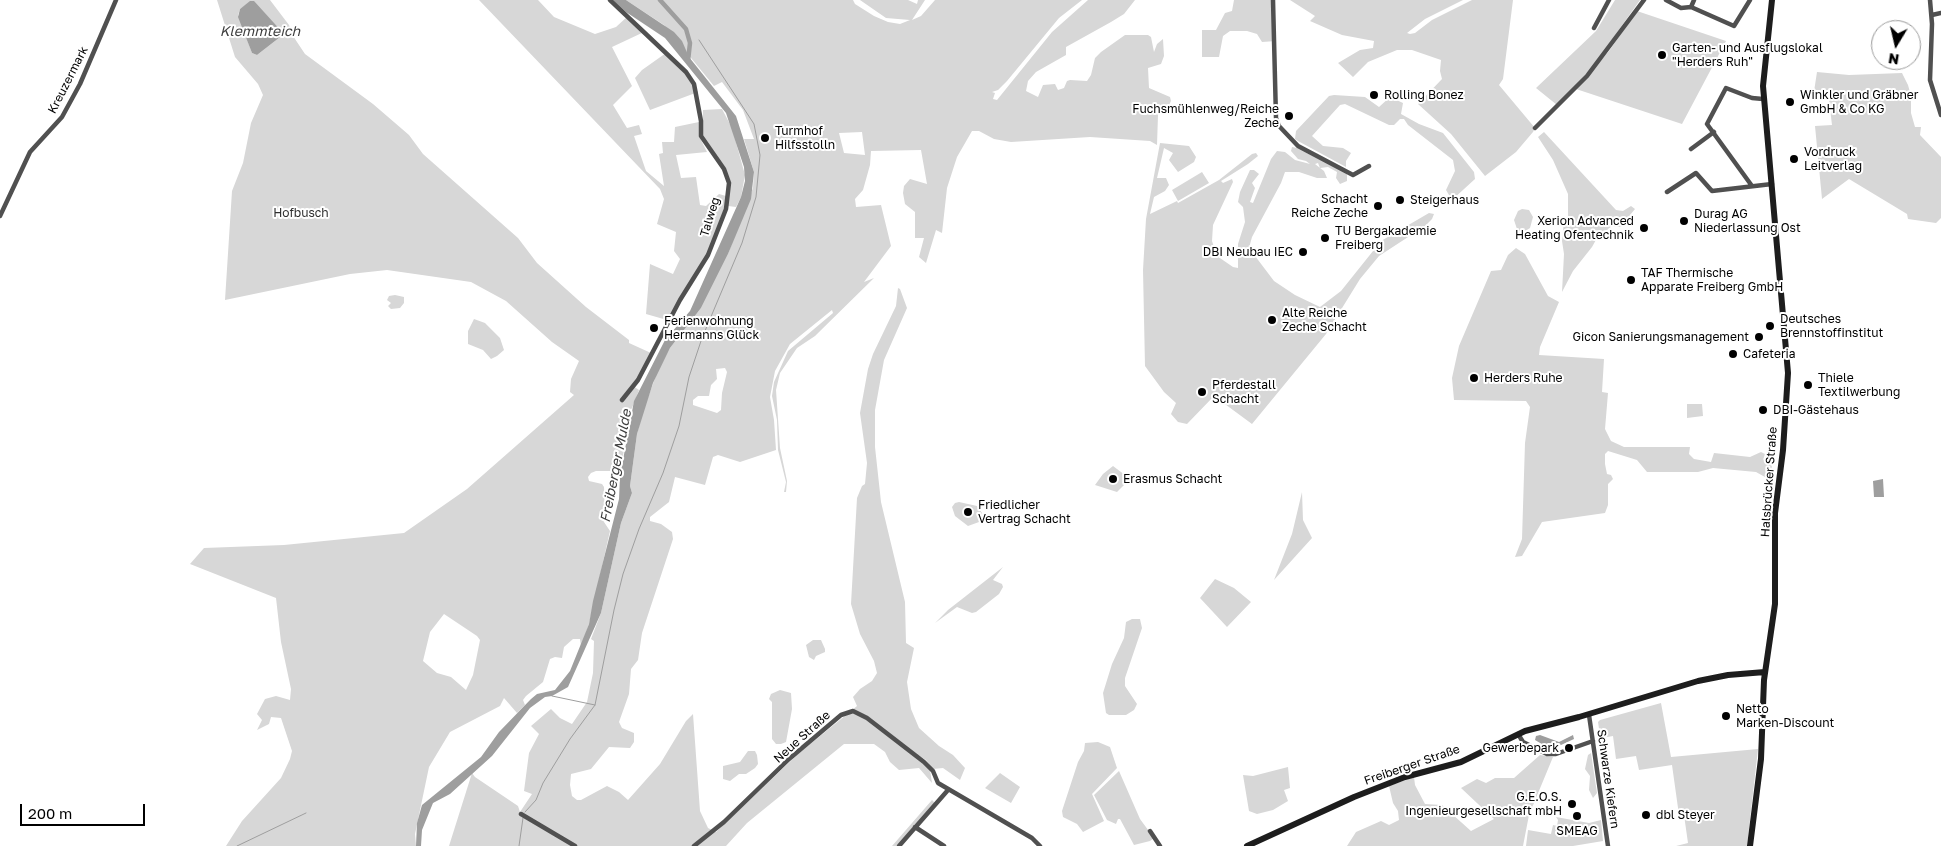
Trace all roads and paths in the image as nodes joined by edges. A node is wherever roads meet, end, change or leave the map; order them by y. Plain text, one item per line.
1 (116, 0) edge
2 (610, 0) edge
3 (1273, 0) edge
4 (1609, 0) edge
5 (1644, 0) edge
6 (1666, 0) edge
7 (1694, 0) edge
8 (1750, 0) edge
9 (1772, 0) edge
10 (1930, 0) edge
11 (1691, 8) junction
12 (1941, 14) edge
13 (1932, 15) junction
14 (1594, 28) dead end
15 (1763, 99) junction
16 (1941, 115) edge
17 (1535, 128) dead end
18 (1714, 132) junction
19 (1690, 149) dead end
20 (1369, 166) dead end
21 (1772, 184) junction
22 (1752, 186) junction
23 (1667, 192) dead end
24 (0, 216) edge
25 (622, 400) dead end
26 (1765, 672) junction
27 (1588, 714) junction
28 (1518, 734) junction
29 (1593, 741) junction
30 (948, 790) junction
31 (521, 814) dead end
32 (915, 827) junction
33 (1150, 831) dead end
34 (575, 846) edge
35 (694, 846) edge
36 (899, 846) edge
37 (944, 846) edge
38 (1040, 846) edge
39 (1160, 846) edge
40 (1247, 846) edge
41 (1608, 846) edge
42 (1750, 846) edge

1 - 24 street, Kreuzermark
2 - 25 street, Talweg
3 - 20 street
4 - 14 street
5 - 17 street
6 - 11 street
7 - 11 street
8 - 11 street
9 - 15 main road, Halsbrücker Straße
10 - 13 street
12 - 13 street
13 - 16 street
15 - 18 street
15 - 21 main road, Halsbrücker Straße
18 - 19 street
18 - 22 street
21 - 22 street
21 - 26 main road, Halsbrücker Straße
22 - 23 street
26 - 27 main road, Freiberger Straße
26 - 42 main road, Halsbrücker Straße
27 - 28 main road, Freiberger Straße
27 - 29 street, Schwarze Kiefern
28 - 29 street
28 - 40 main road, Freiberger Straße
29 - 41 street, Schwarze Kiefern
30 - 32 street
30 - 35 street, Neue Straße
30 - 38 street
31 - 34 street
32 - 36 street
32 - 37 street
33 - 39 street

